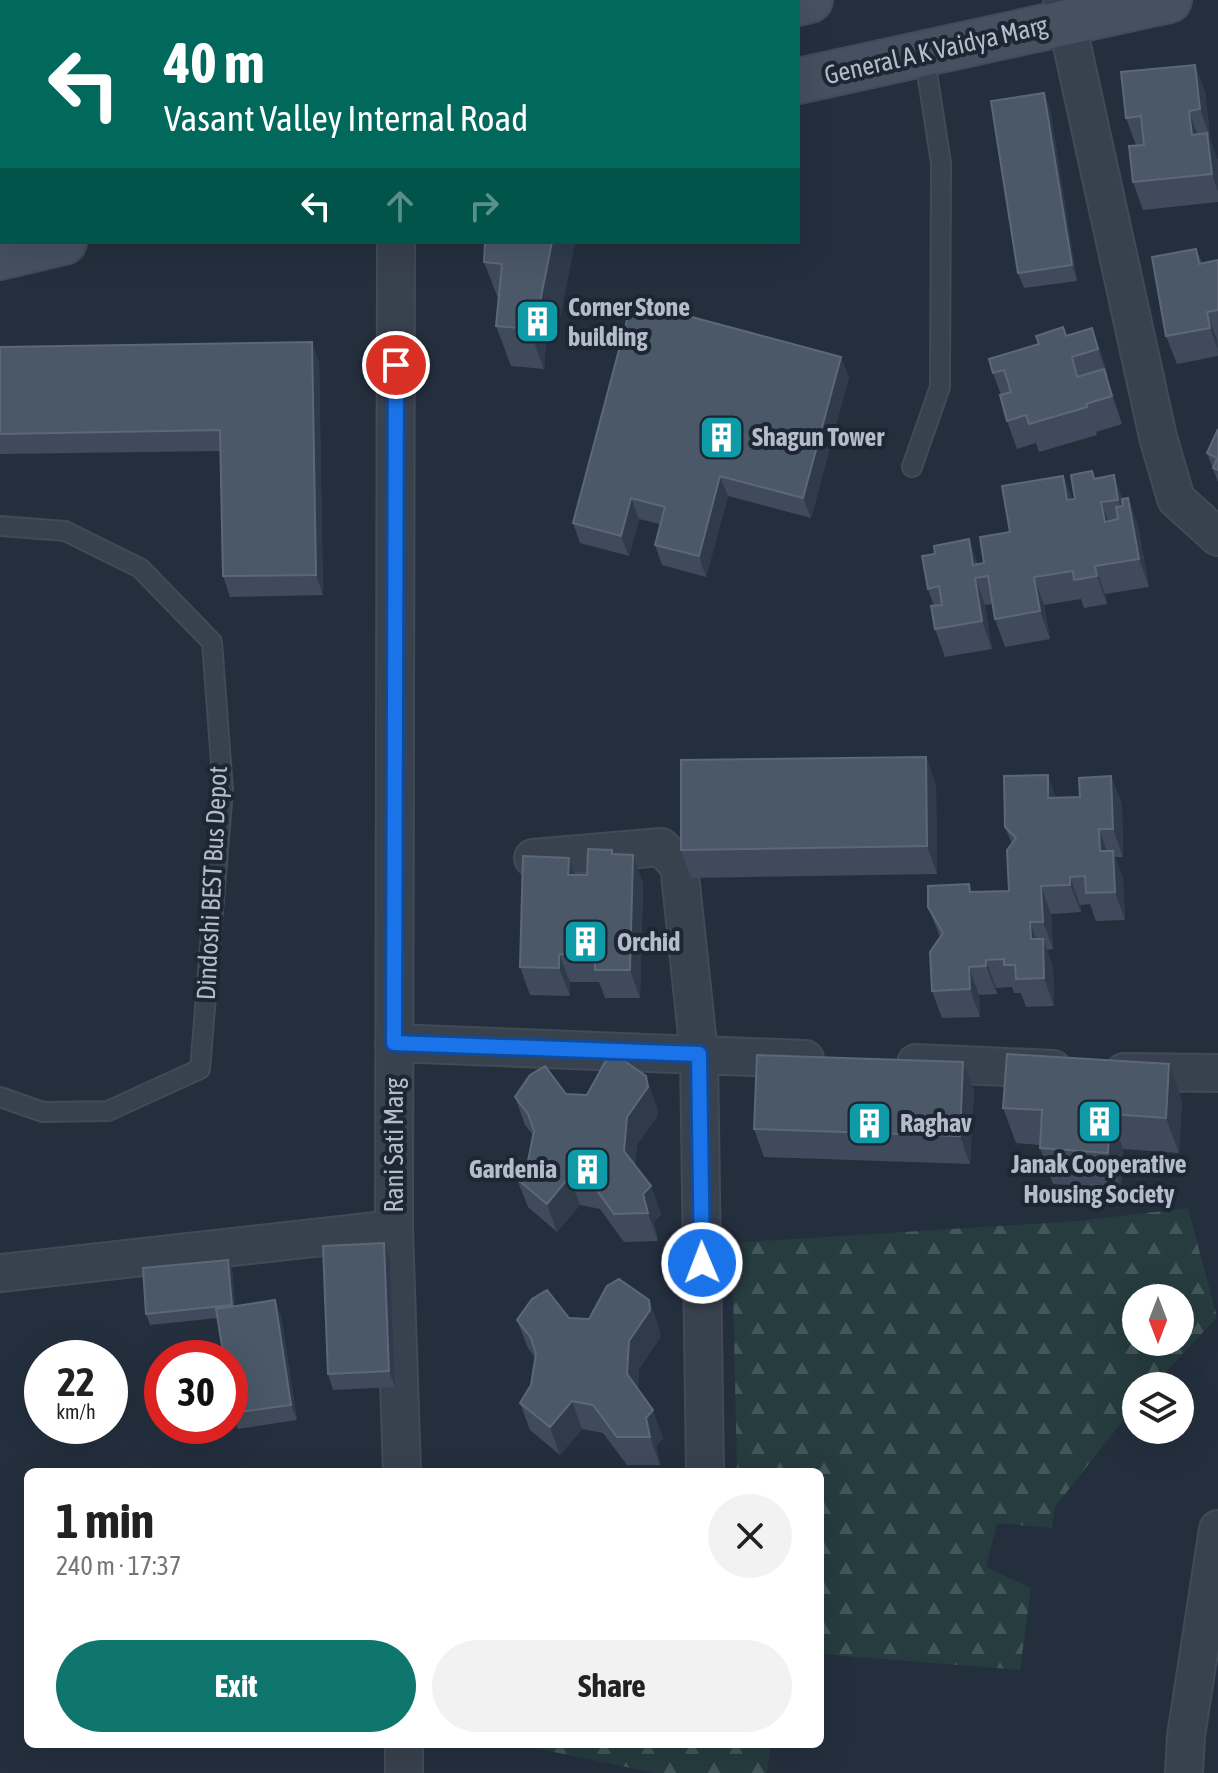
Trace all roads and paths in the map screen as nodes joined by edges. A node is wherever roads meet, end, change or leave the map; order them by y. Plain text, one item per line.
1 (1169, 0) edge
2 (1064, 11) edge
3 (924, 53) junction
4 (800, 81) edge
5 (55, 244) edge
6 (396, 244) edge
7 (0, 257) edge
8 (912, 467) dead end
9 (0, 526) edge
10 (1218, 537) edge
11 (533, 858) edge
12 (404, 1044) junction
13 (699, 1054) junction
14 (838, 1060) edge
15 (885, 1062) edge
16 (1206, 1074) edge
17 (0, 1097) edge
18 (394, 1229) junction
19 (0, 1273) edge
20 (402, 1468) edge
21 (705, 1468) edge
22 (1218, 1529) edge
23 (404, 1748) edge
24 (404, 1773) edge
25 (1184, 1773) edge

1 - 2 main road, General A K Vaidya Marg
2 - 3 main road, General A K Vaidya Marg
2 - 10 street
3 - 4 main road, General A K Vaidya Marg
3 - 8 lane
5 - 7 main road
6 - 12 street, Rani Sati Marg
9 - 17 lane, Dindoshi BEST Bus Depot
11 - 13 street
12 - 13 street
12 - 18 street, Rani Sati Marg
13 - 14 street
13 - 21 street
15 - 16 street
18 - 19 street
18 - 20 street, Rani Sati Marg
22 - 25 street
23 - 24 street

